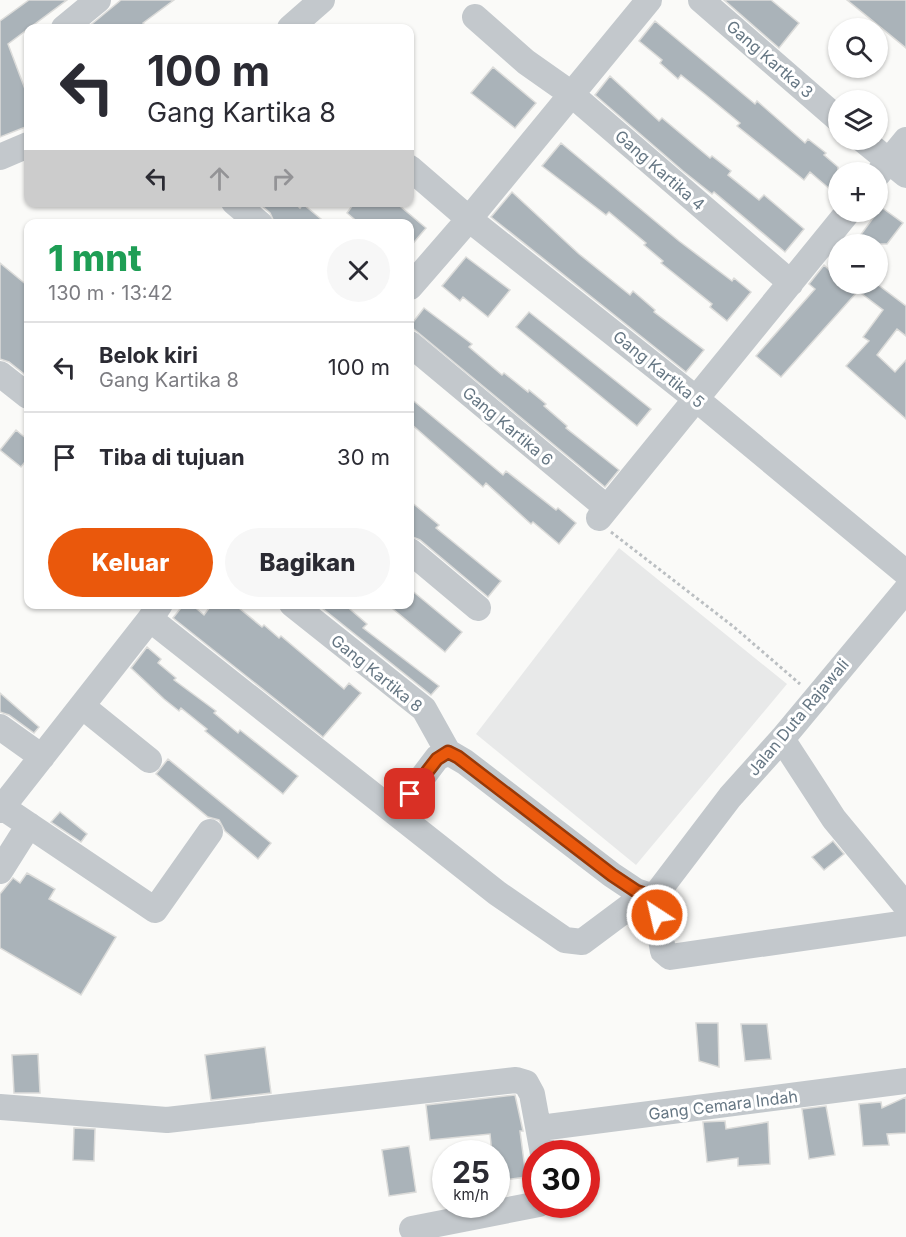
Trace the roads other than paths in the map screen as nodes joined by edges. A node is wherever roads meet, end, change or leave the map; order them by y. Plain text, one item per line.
1 (98, 0) edge
2 (322, 0) edge
3 (650, 0) edge
4 (701, 0) edge
5 (475, 17) dead end
6 (69, 24) edge
7 (295, 24) edge
8 (570, 93) junction
9 (828, 110) edge
10 (906, 140) edge
11 (872, 150) edge
12 (414, 171) edge
13 (891, 171) edge
14 (240, 207) edge
15 (254, 219) edge
16 (469, 219) junction
17 (840, 222) edge
18 (414, 282) edge
19 (791, 283) junction
20 (414, 348) edge
21 (0, 374) edge
22 (24, 393) edge
23 (695, 398) junction
24 (414, 554) edge
25 (906, 573) edge
26 (906, 590) edge
27 (478, 608) dead end
28 (298, 609) edge
29 (155, 612) edge
30 (81, 706) junction
31 (0, 727) edge
32 (782, 739) junction
33 (448, 752) junction
34 (42, 757) junction
35 (149, 760) dead end
36 (1, 809) edge
37 (397, 811) junction
38 (29, 825) junction
39 (210, 832) dead end
40 (0, 871) edge
41 (649, 896) junction
42 (906, 906) edge
43 (906, 923) edge
44 (906, 1081) edge
45 (0, 1107) edge
46 (540, 1128) junction
47 (541, 1140) edge
48 (522, 1207) edge
49 (412, 1229) dead end

1 - 6 street
2 - 7 street
3 - 8 street
4 - 9 street, Gang Kartka 3
5 - 8 street, Gang Kartika 4
8 - 16 street
8 - 19 street, Gang Kartika 4
10 - 13 street
11 - 13 street
12 - 16 street, Gang Kartika 5
14 - 15 street
16 - 18 street
16 - 23 street, Gang Kartika 5
17 - 19 street
19 - 23 street
20 - 23 street, Gang Kartika 6
21 - 22 street
23 - 25 street, Gang Kartika 5
24 - 27 street
26 - 32 street, Jalan Duta Rajawali
28 - 33 street, Gang Kartika 8
29 - 30 street
29 - 37 street, Jalan Duta Rajawali
30 - 34 street
30 - 35 street
31 - 34 street
32 - 41 street, Jalan Duta Rajawali
32 - 42 street
33 - 37 street
33 - 41 street, Gang Kartika 8
34 - 36 street
36 - 38 street
37 - 41 street, Jalan Duta Rajawali
38 - 39 street
38 - 40 street
41 - 43 street
44 - 46 street, Gang Cemara Indah
45 - 46 street
46 - 47 street
48 - 49 street

